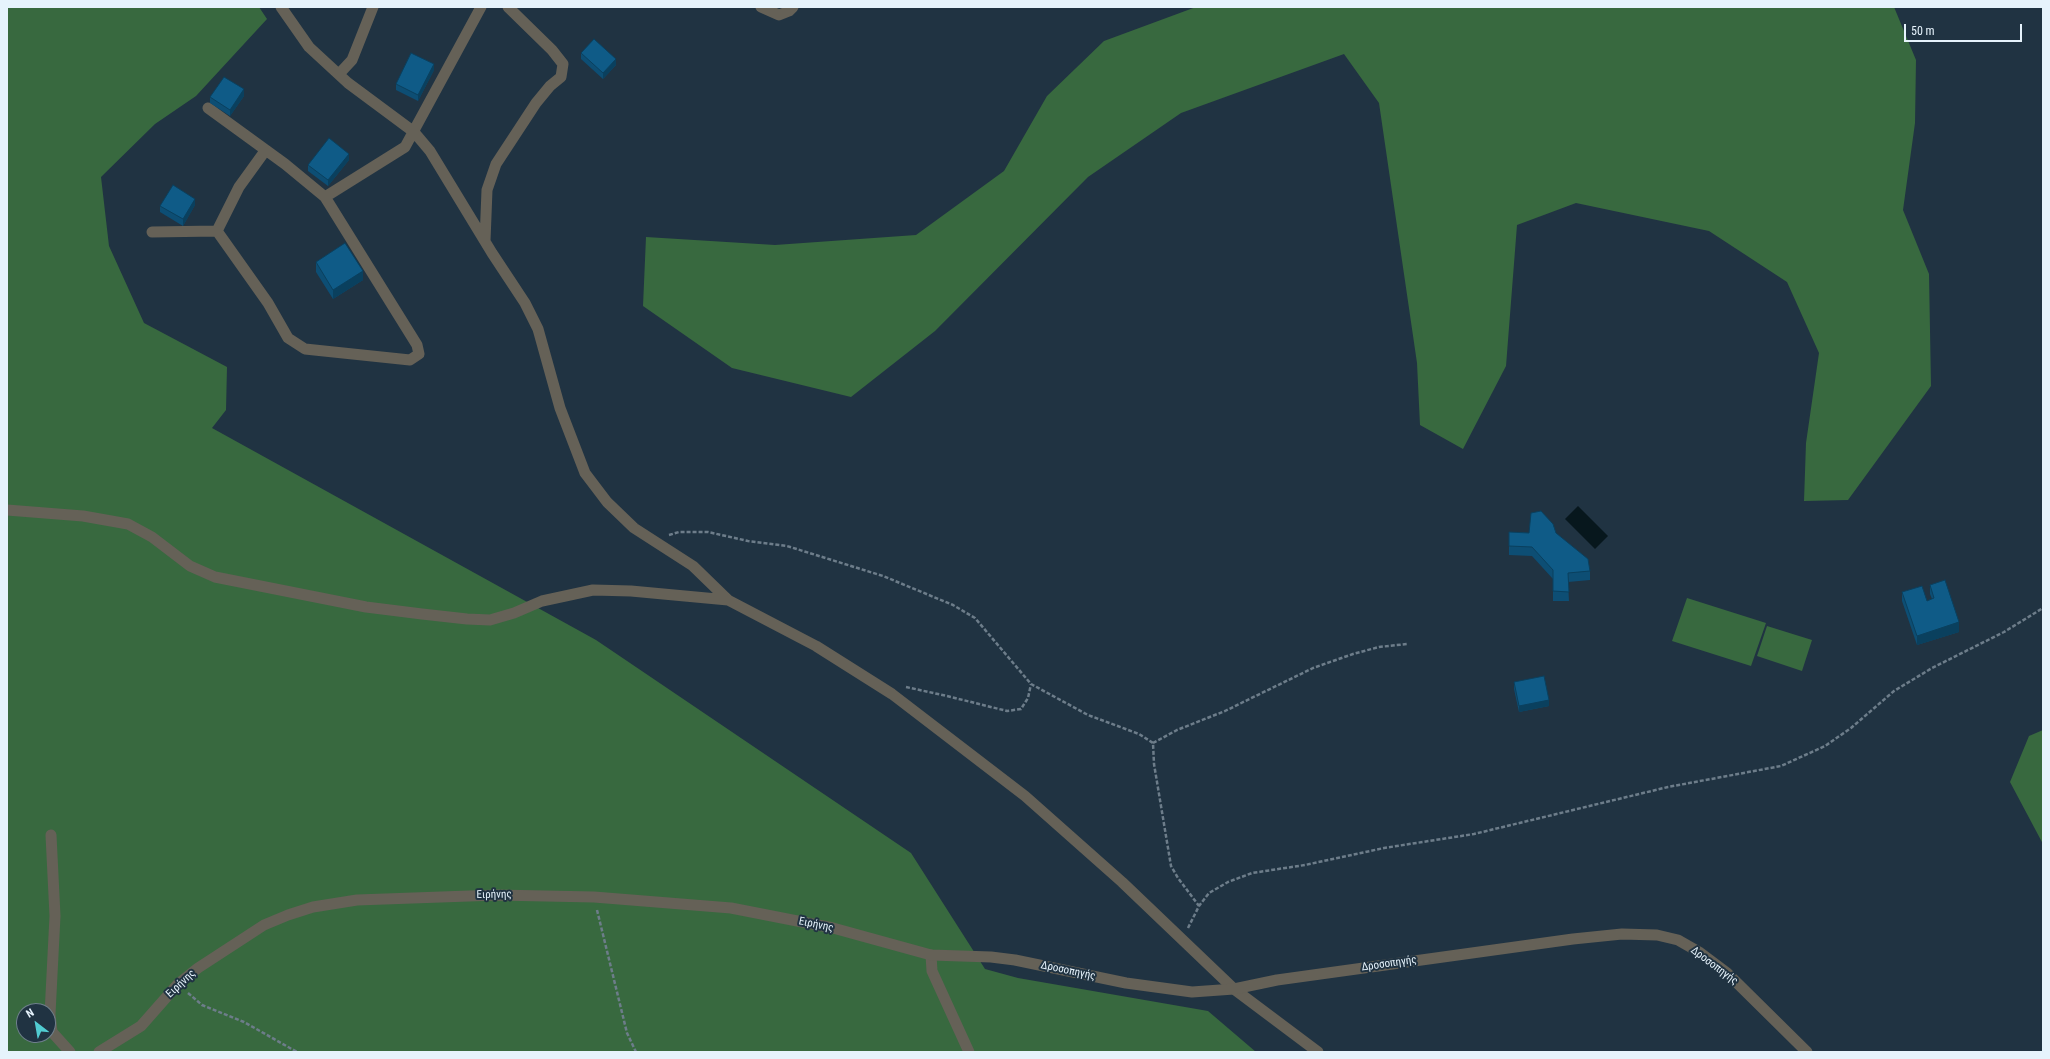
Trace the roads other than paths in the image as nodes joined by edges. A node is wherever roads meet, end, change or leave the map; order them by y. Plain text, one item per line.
1 (281, 7) edge
2 (372, 7) edge
3 (481, 7) edge
4 (508, 7) edge
5 (760, 7) edge
6 (793, 7) edge
7 (339, 74) junction
8 (208, 108) dead end
9 (414, 132) junction
10 (265, 151) junction
11 (325, 197) junction
12 (217, 231) junction
13 (152, 232) dead end
14 (485, 241) junction
15 (7, 510) edge
16 (728, 600) junction
17 (51, 835) dead end
18 (931, 955) junction
19 (1234, 989) junction
20 (70, 1052) edge
21 (99, 1052) edge
22 (969, 1052) edge
23 (1318, 1052) edge
24 (1806, 1052) edge

1 - 7 street
2 - 7 street
3 - 9 street
4 - 14 street
5 - 6 street
7 - 9 street
8 - 10 street
9 - 11 street
9 - 14 street
10 - 11 street
10 - 12 street
11 - 12 street
12 - 13 street
14 - 16 street
15 - 16 street
16 - 19 street
17 - 20 street
18 - 19 street, Δροσοπηγής
18 - 21 street, Ειρήνης
18 - 22 street
19 - 23 street
19 - 24 street, Δροσοπηγής

